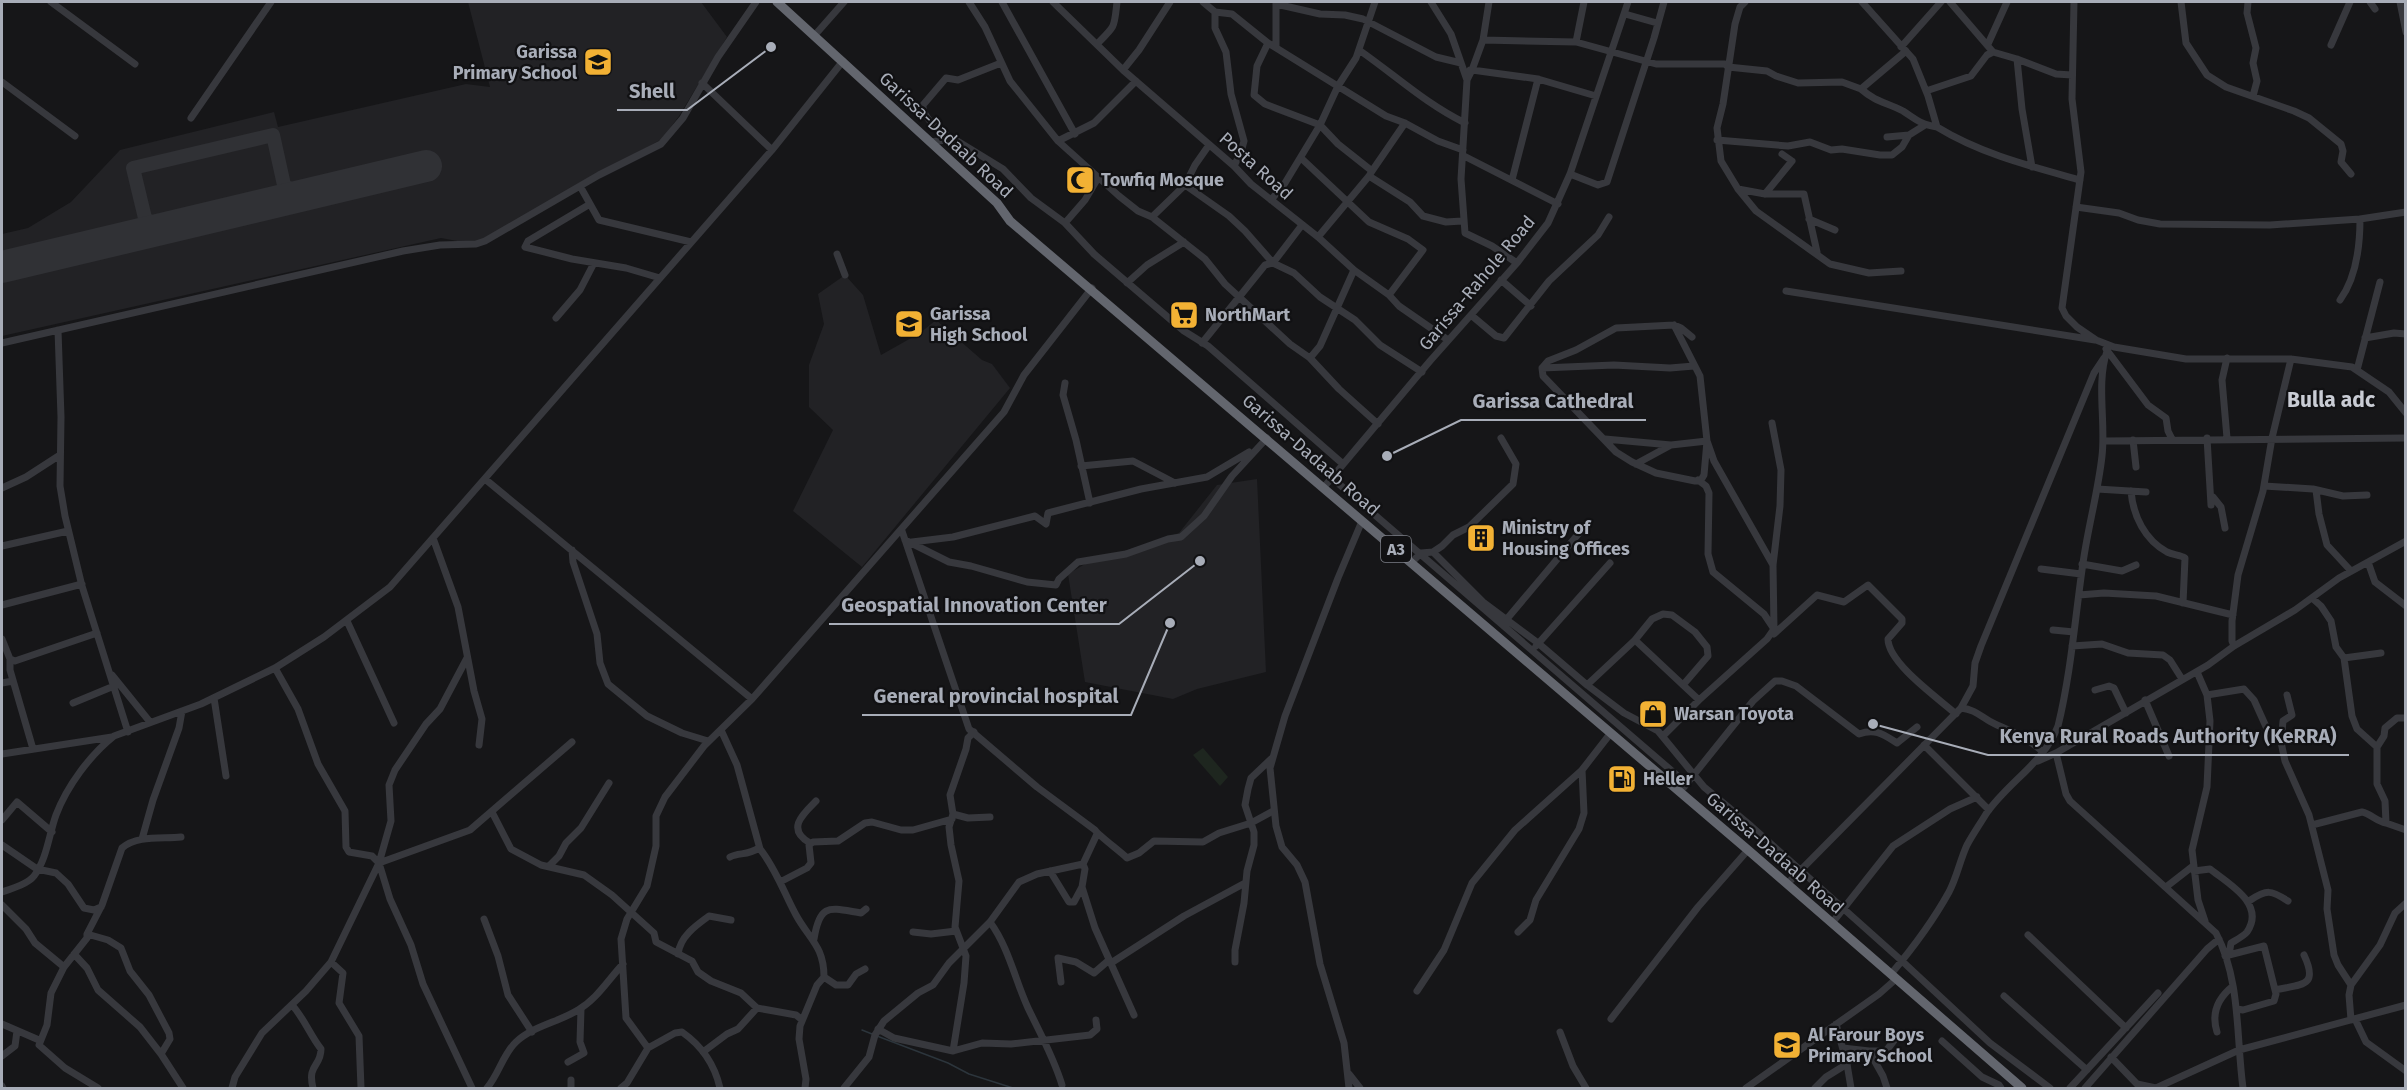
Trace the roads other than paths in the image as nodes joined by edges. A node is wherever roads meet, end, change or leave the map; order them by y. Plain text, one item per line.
1 (51, 2) edge
2 (271, 2) edge
3 (756, 2) edge
4 (777, 2) edge
5 (844, 2) edge
6 (969, 2) edge
7 (1002, 2) edge
8 (1053, 2) edge
9 (1117, 2) edge
10 (1170, 2) edge
11 (1203, 2) edge
12 (1375, 2) edge
13 (1434, 2) edge
14 (1489, 2) edge
15 (1584, 2) edge
16 (1628, 2) edge
17 (1664, 2) edge
18 (1745, 2) edge
19 (1862, 2) edge
20 (1941, 2) edge
21 (1950, 2) edge
22 (2007, 2) edge
23 (2074, 2) edge
24 (2181, 2) edge
25 (2248, 2) edge
26 (2350, 2) edge
27 (2370, 2) edge
28 (2400, 2) edge
29 (1276, 3) edge
30 (1062, 4) edge
31 (2375, 9) dead end
32 (1215, 12) junction
33 (1625, 14) junction
34 (1369, 23) junction
35 (1657, 23) junction
36 (2406, 32) edge
37 (814, 36) junction
38 (1483, 40) junction
39 (1576, 42) junction
40 (1097, 44) junction
41 (1272, 44) junction
42 (1988, 44) junction
43 (2331, 45) dead end
44 (1904, 49) junction
45 (1359, 50) junction
46 (1611, 51) junction
47 (1993, 52) junction
48 (2017, 59) junction
49 (843, 61) junction
50 (1646, 61) junction
51 (1001, 63) junction
52 (135, 64) dead end
53 (1728, 67) junction
54 (1466, 68) junction
55 (1123, 70) junction
56 (2072, 75) junction
57 (1538, 79) junction
58 (1136, 81) junction
59 (702, 83) junction
60 (2, 84) edge
61 (1338, 86) junction
62 (1861, 89) junction
63 (1926, 91) junction
64 (1596, 96) junction
65 (2253, 96) junction
66 (191, 118) dead end
67 (1404, 123) junction
68 (1465, 123) junction
69 (1320, 125) junction
70 (1924, 125) junction
71 (1937, 127) junction
72 (1075, 134) junction
73 (1909, 135) junction
74 (75, 136) dead end
75 (1887, 137) dead end
76 (950, 138) junction
77 (1717, 140) junction
78 (1058, 141) junction
79 (930, 142) junction
80 (1209, 145) junction
81 (772, 150) junction
82 (1464, 153) junction
83 (1782, 154) dead end
84 (1301, 158) junction
85 (1234, 166) junction
86 (2032, 167) junction
87 (1371, 174) junction
88 (1570, 174) junction
89 (2351, 174) dead end
90 (1098, 178) junction
91 (1512, 180) junction
92 (2080, 180) junction
93 (1185, 185) junction
94 (580, 186) junction
95 (1738, 189) junction
96 (1765, 194) junction
97 (1271, 200) junction
98 (1348, 200) junction
99 (590, 204) junction
100 (1558, 204) junction
101 (2076, 207) junction
102 (2406, 212) edge
103 (1152, 217) junction
104 (1609, 217) dead end
105 (1809, 219) junction
106 (2360, 219) junction
107 (1462, 221) junction
108 (1065, 224) junction
109 (1302, 225) junction
110 (1835, 230) dead end
111 (1318, 237) junction
112 (691, 242) junction
113 (1184, 242) junction
114 (1817, 252) junction
115 (837, 254) dead end
116 (594, 263) junction
117 (1273, 263) junction
118 (1517, 263) junction
119 (1354, 270) junction
120 (1901, 271) dead end
121 (845, 275) dead end
122 (660, 278) junction
123 (1501, 280) junction
124 (1127, 282) junction
125 (2380, 282) dead end
126 (1092, 288) junction
127 (1786, 291) dead end
128 (1389, 295) junction
129 (1240, 297) junction
130 (2340, 300) dead end
131 (1531, 306) junction
132 (1337, 308) junction
133 (1471, 315) junction
134 (556, 318) dead end
135 (1674, 325) junction
136 (58, 330) junction
137 (2406, 334) edge
138 (1692, 337) dead end
139 (2365, 338) junction
140 (1448, 340) junction
141 (2096, 340) junction
142 (2, 343) edge
143 (1202, 343) junction
144 (2105, 351) junction
145 (1310, 358) junction
146 (2227, 358) junction
147 (2291, 359) junction
148 (1694, 366) junction
149 (1542, 368) junction
150 (2357, 370) junction
151 (1422, 372) junction
152 (1065, 383) dead end
153 (2406, 413) edge
154 (1772, 423) dead end
155 (1378, 424) junction
156 (1267, 438) junction
157 (1501, 438) dead end
158 (2207, 438) junction
159 (2227, 438) junction
160 (2272, 438) junction
161 (2406, 438) edge
162 (1604, 439) junction
163 (2172, 439) junction
164 (2133, 440) junction
165 (1707, 441) junction
166 (2104, 441) junction
167 (1671, 445) junction
168 (1256, 449) junction
169 (60, 455) junction
170 (1343, 464) junction
171 (1636, 464) junction
172 (1081, 466) junction
173 (2136, 467) dead end
174 (1332, 478) junction
175 (484, 479) junction
176 (1698, 480) junction
177 (1175, 483) junction
178 (2264, 486) junction
179 (1324, 487) junction
180 (2, 488) edge
181 (2097, 489) junction
182 (2316, 490) junction
183 (2132, 492) junction
184 (2146, 492) dead end
185 (2212, 495) junction
186 (2367, 495) dead end
187 (1089, 502) junction
188 (2211, 505) dead end
189 (1362, 521) junction
190 (2225, 528) dead end
191 (68, 531) junction
192 (902, 531) junction
193 (1580, 532) dead end
194 (433, 538) junction
195 (909, 541) junction
196 (2406, 541) edge
197 (2, 546) edge
198 (572, 550) junction
199 (1432, 552) junction
200 (1421, 553) junction
201 (2368, 562) junction
202 (1411, 563) junction
203 (1610, 563) dead end
204 (2082, 564) junction
205 (1773, 565) junction
206 (2136, 565) dead end
207 (2041, 569) dead end
208 (2351, 572) junction
209 (2081, 574) junction
210 (82, 584) junction
211 (2079, 595) junction
212 (2312, 598) junction
213 (2184, 603) junction
214 (2, 605) edge
215 (2406, 606) edge
216 (2233, 615) junction
217 (1506, 620) junction
218 (347, 621) junction
219 (1774, 629) junction
220 (2053, 630) dead end
221 (2074, 632) junction
222 (97, 633) junction
223 (2, 639) edge
224 (1767, 639) junction
225 (1635, 640) junction
226 (1539, 643) junction
227 (2072, 646) junction
228 (2234, 646) junction
229 (1531, 651) junction
230 (2381, 653) dead end
231 (10, 658) junction
232 (467, 658) junction
233 (2344, 658) junction
234 (1524, 660) junction
235 (108, 668) junction
236 (274, 668) junction
237 (2197, 672) junction
238 (2182, 679) junction
239 (13, 681) junction
240 (2, 684) edge
241 (1587, 685) junction
242 (1683, 685) junction
243 (114, 686) junction
244 (2095, 690) dead end
245 (2207, 695) junction
246 (2287, 695) dead end
247 (214, 698) junction
248 (752, 699) junction
249 (1699, 700) junction
250 (2145, 700) junction
251 (73, 703) dead end
252 (182, 711) junction
253 (1959, 711) junction
254 (2126, 713) junction
255 (2406, 718) edge
256 (150, 722) junction
257 (394, 723) dead end
258 (1917, 727) dead end
259 (721, 730) junction
260 (128, 732) junction
261 (974, 732) junction
262 (1610, 734) junction
263 (114, 736) junction
264 (1663, 736) junction
265 (708, 741) junction
266 (572, 742) dead end
267 (2281, 742) junction
268 (479, 745) dead end
269 (1924, 745) junction
270 (2377, 747) junction
271 (33, 749) junction
272 (2043, 752) junction
273 (2056, 753) junction
274 (2, 754) edge
275 (2169, 756) dead end
276 (1271, 759) junction
277 (2036, 762) junction
278 (1582, 770) junction
279 (1695, 775) junction
280 (226, 776) dead end
281 (609, 783) dead end
282 (1687, 784) junction
283 (1678, 792) junction
284 (1977, 797) junction
285 (816, 801) dead end
286 (1989, 810) junction
287 (1273, 811) junction
288 (492, 812) junction
289 (953, 816) junction
290 (990, 817) dead end
291 (2, 820) edge
292 (1251, 823) junction
293 (2386, 823) junction
294 (2312, 825) junction
295 (2406, 830) edge
296 (51, 832) junction
297 (1096, 834) junction
298 (181, 837) dead end
299 (142, 839) junction
300 (810, 843) junction
301 (2, 845) edge
302 (759, 848) junction
303 (1748, 850) junction
304 (730, 857) dead end
305 (379, 863) junction
306 (1083, 864) junction
307 (549, 867) junction
308 (2193, 868) junction
309 (37, 869) junction
310 (1800, 870) junction
311 (1050, 871) junction
312 (780, 882) junction
313 (1245, 883) junction
314 (1786, 884) junction
315 (1082, 887) junction
316 (2166, 887) junction
317 (2, 893) edge
318 (2249, 901) junction
319 (2288, 901) dead end
320 (2406, 903) edge
321 (2, 905) edge
322 (102, 905) junction
323 (866, 909) dead end
324 (1842, 909) junction
325 (632, 913) junction
326 (484, 919) dead end
327 (731, 920) dead end
328 (990, 922) junction
329 (1832, 923) junction
330 (2206, 923) junction
331 (956, 931) junction
332 (913, 932) dead end
333 (1518, 932) dead end
334 (87, 934) junction
335 (2028, 935) dead end
336 (814, 939) junction
337 (2218, 939) junction
338 (963, 948) junction
339 (74, 954) junction
340 (678, 954) junction
341 (2227, 955) junction
342 (2304, 955) dead end
343 (1902, 961) junction
344 (331, 962) junction
345 (1110, 962) junction
346 (1235, 962) dead end
347 (623, 964) junction
348 (64, 967) junction
349 (865, 969) dead end
350 (1894, 976) junction
351 (824, 977) junction
352 (1061, 982) dead end
353 (2350, 985) junction
354 (2233, 986) junction
355 (2276, 990) junction
356 (1417, 991) dead end
357 (2158, 993) dead end
358 (2004, 996) dead end
359 (292, 1005) junction
360 (2406, 1005) edge
361 (757, 1008) junction
362 (580, 1009) junction
363 (2237, 1009) junction
364 (1134, 1015) dead end
365 (801, 1019) junction
366 (1611, 1019) dead end
367 (1096, 1020) dead end
368 (2353, 1020) junction
369 (2, 1024) edge
370 (1836, 1024) junction
371 (2126, 1028) junction
372 (878, 1029) junction
373 (17, 1032) junction
374 (532, 1032) junction
375 (1560, 1032) dead end
376 (2217, 1032) dead end
377 (1899, 1034) dead end
378 (39, 1040) junction
379 (1043, 1041) junction
380 (1942, 1041) dead end
381 (648, 1048) junction
382 (1843, 1048) junction
383 (2239, 1050) junction
384 (953, 1051) junction
385 (1869, 1051) junction
386 (703, 1052) junction
387 (161, 1054) junction
388 (2, 1056) edge
389 (2111, 1057) junction
390 (568, 1062) dead end
391 (1847, 1064) junction
392 (2087, 1070) junction
393 (2406, 1071) edge
394 (1348, 1072) junction
395 (571, 1080) dead end
396 (1062, 1085) dead end
397 (98, 1089) edge
398 (183, 1089) edge
399 (232, 1089) edge
400 (313, 1089) edge
401 (361, 1089) edge
402 (472, 1089) edge
403 (487, 1089) edge
404 (571, 1089) edge
405 (621, 1089) edge
406 (720, 1089) edge
407 (805, 1089) edge
408 (844, 1089) edge
409 (1349, 1089) edge
410 (1360, 1089) edge
411 (1586, 1089) edge
412 (1746, 1089) edge
413 (1815, 1089) edge
414 (1851, 1089) edge
415 (1887, 1089) edge
416 (2001, 1089) edge
417 (2022, 1089) edge
418 (2050, 1089) edge
419 (2070, 1089) edge
420 (2085, 1089) edge
421 (2243, 1089) edge

1 - 52 street
2 - 66 street
3 - 59 street
4 - 37 highway, Garissa-Dadaab Road / A3
5 - 37 street
6 - 51 street
7 - 72 street
8 - 30 street, Posta Road
9 - 40 street
10 - 55 street
11 - 32 street
12 - 34 street
13 - 54 street
14 - 38 street
15 - 39 street
16 - 33 street, Garissa-Rahole Road
17 - 35 street
18 - 53 street
19 - 44 street
20 - 44 street
21 - 42 street
22 - 42 street
23 - 56 street
24 - 65 street
25 - 65 street
26 - 43 street
27 - 31 street
28 - 36 street
29 - 34 street
29 - 41 street
30 - 40 street, Posta Road
32 - 41 street
32 - 85 street
33 - 35 street
33 - 46 street, Garissa-Rahole Road
34 - 45 street
34 - 54 street
35 - 50 street
37 - 49 highway, Garissa-Dadaab Road / A3
38 - 39 street
38 - 54 street
39 - 46 street
40 - 55 street, Posta Road
41 - 61 street
41 - 69 street
42 - 47 street
44 - 62 street
44 - 63 street
45 - 61 street
45 - 68 street
46 - 50 street
46 - 64 street, Garissa-Rahole Road
47 - 48 street
47 - 63 street
48 - 56 street
48 - 86 street
49 - 79 highway, Garissa-Dadaab Road / A3
49 - 81 street
50 - 53 street
50 - 88 street
51 - 76 street
51 - 78 street
53 - 62 street
53 - 77 street
54 - 57 street
54 - 68 street
55 - 58 street, Posta Road
56 - 92 street
57 - 64 street
57 - 91 street
58 - 72 street
58 - 80 street, Posta Road
59 - 81 street
59 - 94 street
60 - 74 street
61 - 67 street
61 - 69 street
62 - 70 street
63 - 71 street
64 - 88 street, Garissa-Rahole Road
65 - 89 street
67 - 82 street
67 - 87 street
68 - 82 street
69 - 84 street
69 - 87 street
70 - 71 street
70 - 73 street
71 - 86 street
72 - 78 street
73 - 75 street
73 - 77 street
76 - 79 street
76 - 108 street
77 - 95 street
78 - 90 street
79 - 126 highway, Garissa-Dadaab Road / A3
80 - 85 street, Posta Road
80 - 93 street
81 - 112 street
82 - 91 street
82 - 107 street
83 - 96 street
84 - 97 street
84 - 98 street
85 - 97 street, Posta Road
86 - 92 street
87 - 98 street
87 - 107 street
88 - 100 street, Garissa-Rahole Road
90 - 103 street
90 - 108 street
91 - 100 street
92 - 101 street
93 - 103 street
93 - 117 street
94 - 99 street
94 - 136 street
95 - 96 street
95 - 114 street
96 - 105 street
97 - 109 street, Posta Road
98 - 111 street
98 - 128 street
99 - 112 street
99 - 116 street
100 - 118 street, Garissa-Rahole Road
101 - 106 street
101 - 141 street
102 - 106 street
103 - 113 street
104 - 131 street
105 - 110 street
105 - 114 street
106 - 130 street
107 - 118 street
108 - 124 street
109 - 111 street, Posta Road
109 - 117 street
111 - 119 street, Posta Road
112 - 122 street
113 - 124 street
113 - 129 street
114 - 120 street
115 - 121 street
116 - 122 street
116 - 134 street
117 - 129 street
117 - 132 street
118 - 123 street, Garissa-Rahole Road
119 - 128 street, Posta Road
119 - 132 street
122 - 175 street
123 - 131 street
123 - 133 street, Garissa-Rahole Road
124 - 143 street
125 - 139 street
126 - 156 highway, Garissa-Dadaab Road / A3
126 - 192 street
127 - 141 street
128 - 140 street, Posta Road
129 - 143 street
129 - 145 street
131 - 133 street
132 - 145 street
132 - 151 street
133 - 140 street, Garissa-Rahole Road
135 - 138 street
135 - 148 street
135 - 149 street
136 - 142 street
136 - 169 street
137 - 139 street
139 - 150 street
140 - 151 street, Garissa-Rahole Road
141 - 144 street
143 - 170 street
144 - 146 street
144 - 163 street
144 - 166 street
144 - 253 street
145 - 155 street
146 - 147 street
146 - 159 street
147 - 150 street
147 - 160 street
148 - 149 street
148 - 165 street
149 - 162 street
150 - 153 street
151 - 155 street, Garissa-Rahole Road
152 - 172 street
154 - 205 street
155 - 170 street, Garissa-Rahole Road
156 - 168 street
156 - 179 highway, Garissa-Dadaab Road / A3
157 - 199 street
158 - 159 street
158 - 163 street
158 - 185 street
159 - 160 street
160 - 161 street
160 - 178 street
162 - 167 street
162 - 171 street
163 - 164 street
164 - 166 street
164 - 173 street
165 - 167 street
165 - 176 street
165 - 205 street
166 - 181 street
167 - 171 street
168 - 177 street
168 - 195 street
169 - 180 street
169 - 191 street
170 - 174 street, Garissa-Rahole Road
171 - 176 street
172 - 177 street
172 - 187 street
174 - 179 street, Garissa-Rahole Road
174 - 200 street
175 - 194 street
175 - 198 street
176 - 219 street
177 - 187 street
178 - 182 street
178 - 216 street
179 - 189 highway, Garissa-Dadaab Road / A3
181 - 183 street
181 - 204 street
182 - 186 street
182 - 208 street
183 - 184 street
183 - 213 street
185 - 188 street
185 - 190 street
187 - 195 street
189 - 202 highway, Garissa-Dadaab Road / A3
189 - 276 street
191 - 197 street
191 - 210 street
192 - 195 street
192 - 248 street
193 - 217 street
194 - 218 street
194 - 232 street
195 - 261 street
196 - 201 street
198 - 248 street
198 - 265 street
199 - 200 street
199 - 217 street
200 - 202 street
200 - 229 street
201 - 208 street
201 - 215 street
202 - 234 highway, Garissa-Dadaab Road / A3
203 - 226 street
204 - 206 street
204 - 209 street
205 - 219 street
207 - 209 street
208 - 212 street
209 - 211 street
210 - 214 street
210 - 222 street
211 - 213 street
211 - 221 street
212 - 228 street
212 - 233 street
213 - 216 street
216 - 228 street
217 - 226 street
218 - 236 street
218 - 257 street
219 - 224 street
220 - 221 street
221 - 227 street
222 - 231 street
222 - 235 street
223 - 231 street
224 - 249 street
224 - 253 street
225 - 241 street
225 - 242 street
225 - 242 street
226 - 229 street
226 - 241 street
227 - 238 street
227 - 272 street
228 - 237 street
229 - 234 street
229 - 282 street
230 - 233 street
231 - 239 street
232 - 268 street
232 - 305 street
233 - 270 street
234 - 262 highway, Garissa-Dadaab Road / A3
235 - 243 street
235 - 256 street
236 - 247 street
236 - 305 street
237 - 238 street
237 - 245 street
238 - 250 street
239 - 240 street
239 - 271 street
241 - 264 street
242 - 249 street
243 - 251 street
243 - 260 street
244 - 254 street
245 - 267 street
245 - 308 street
246 - 267 street
247 - 252 street
247 - 280 street
248 - 259 street
249 - 264 street
250 - 254 street
250 - 275 street
252 - 256 street
252 - 299 street
253 - 269 street
253 - 272 street
254 - 273 street
255 - 270 street
256 - 260 street
258 - 279 street
259 - 265 street
259 - 302 street
260 - 263 street
261 - 289 street
261 - 297 street
262 - 278 street
262 - 283 highway, Garissa-Dadaab Road / A3
263 - 271 street
263 - 296 street
264 - 279 street
265 - 325 street
266 - 288 street
267 - 294 street
269 - 284 street
269 - 310 street
270 - 293 street
271 - 274 street
272 - 277 street
273 - 277 street
273 - 316 street
276 - 287 street
276 - 292 street
277 - 286 street
278 - 333 street
278 - 356 street
279 - 282 street
279 - 310 street
281 - 307 street
282 - 283 street
283 - 303 highway, Garissa-Dadaab Road / A3
284 - 286 street
284 - 324 street
285 - 300 street
286 - 343 street
287 - 292 street
287 - 394 street
288 - 305 street
288 - 307 street
289 - 290 street
289 - 300 street
289 - 331 street
291 - 296 street
292 - 297 street
292 - 313 street
293 - 294 street
293 - 295 street
294 - 353 street
296 - 309 street
297 - 306 street
298 - 299 street
299 - 322 street
300 - 312 street
301 - 309 street
302 - 304 street
302 - 312 street
303 - 314 highway, Garissa-Dadaab Road / A3
303 - 366 street
305 - 344 street
305 - 402 street
306 - 311 street
306 - 315 street
307 - 325 street
308 - 316 street
308 - 318 street
308 - 330 street
309 - 317 street
309 - 322 street
310 - 314 street
310 - 324 street
311 - 315 street
311 - 328 street
312 - 336 street
313 - 345 street
313 - 346 street
314 - 329 highway, Garissa-Dadaab Road / A3
315 - 345 street
316 - 330 street
318 - 319 street
318 - 341 street
320 - 353 street
321 - 348 street
322 - 334 street
323 - 336 street
324 - 329 street
324 - 343 street
325 - 340 street
325 - 347 street
326 - 374 street
327 - 340 street
328 - 338 street
328 - 379 street
329 - 350 highway, Garissa-Dadaab Road / A3
330 - 337 street
331 - 332 street
331 - 338 street
334 - 339 street
334 - 387 street
335 - 371 street
336 - 351 street
337 - 341 street
337 - 389 street
338 - 372 street
338 - 384 street
339 - 348 street
339 - 387 street
340 - 361 street
341 - 354 street
341 - 355 street
342 - 355 street
343 - 350 street
343 - 418 street
344 - 359 street
344 - 401 street
345 - 352 street
345 - 364 street
347 - 362 street
347 - 381 street
348 - 378 street
349 - 351 street
350 - 370 street
350 - 417 highway, Garissa-Dadaab Road / A3
351 - 365 street
353 - 368 street
354 - 363 street
354 - 376 street
355 - 363 street
357 - 371 street
358 - 392 street
359 - 399 street
359 - 400 street
360 - 368 street
361 - 365 street
361 - 386 street
362 - 374 street
362 - 390 street
363 - 383 street
365 - 407 street
367 - 379 street
368 - 383 street
368 - 393 street
369 - 373 street
370 - 382 street
370 - 412 street
371 - 392 street
372 - 384 street
372 - 408 street
373 - 378 street
373 - 388 street
374 - 403 street
375 - 411 street
377 - 385 street
378 - 397 street
379 - 384 street
379 - 396 street
380 - 416 street
381 - 386 street
381 - 405 street
382 - 385 street
382 - 391 street
383 - 389 street
383 - 421 street
385 - 415 street
386 - 406 street
387 - 398 street
389 - 420 street
391 - 413 street
391 - 414 street
392 - 419 street
394 - 409 street
394 - 410 street
395 - 404 street

